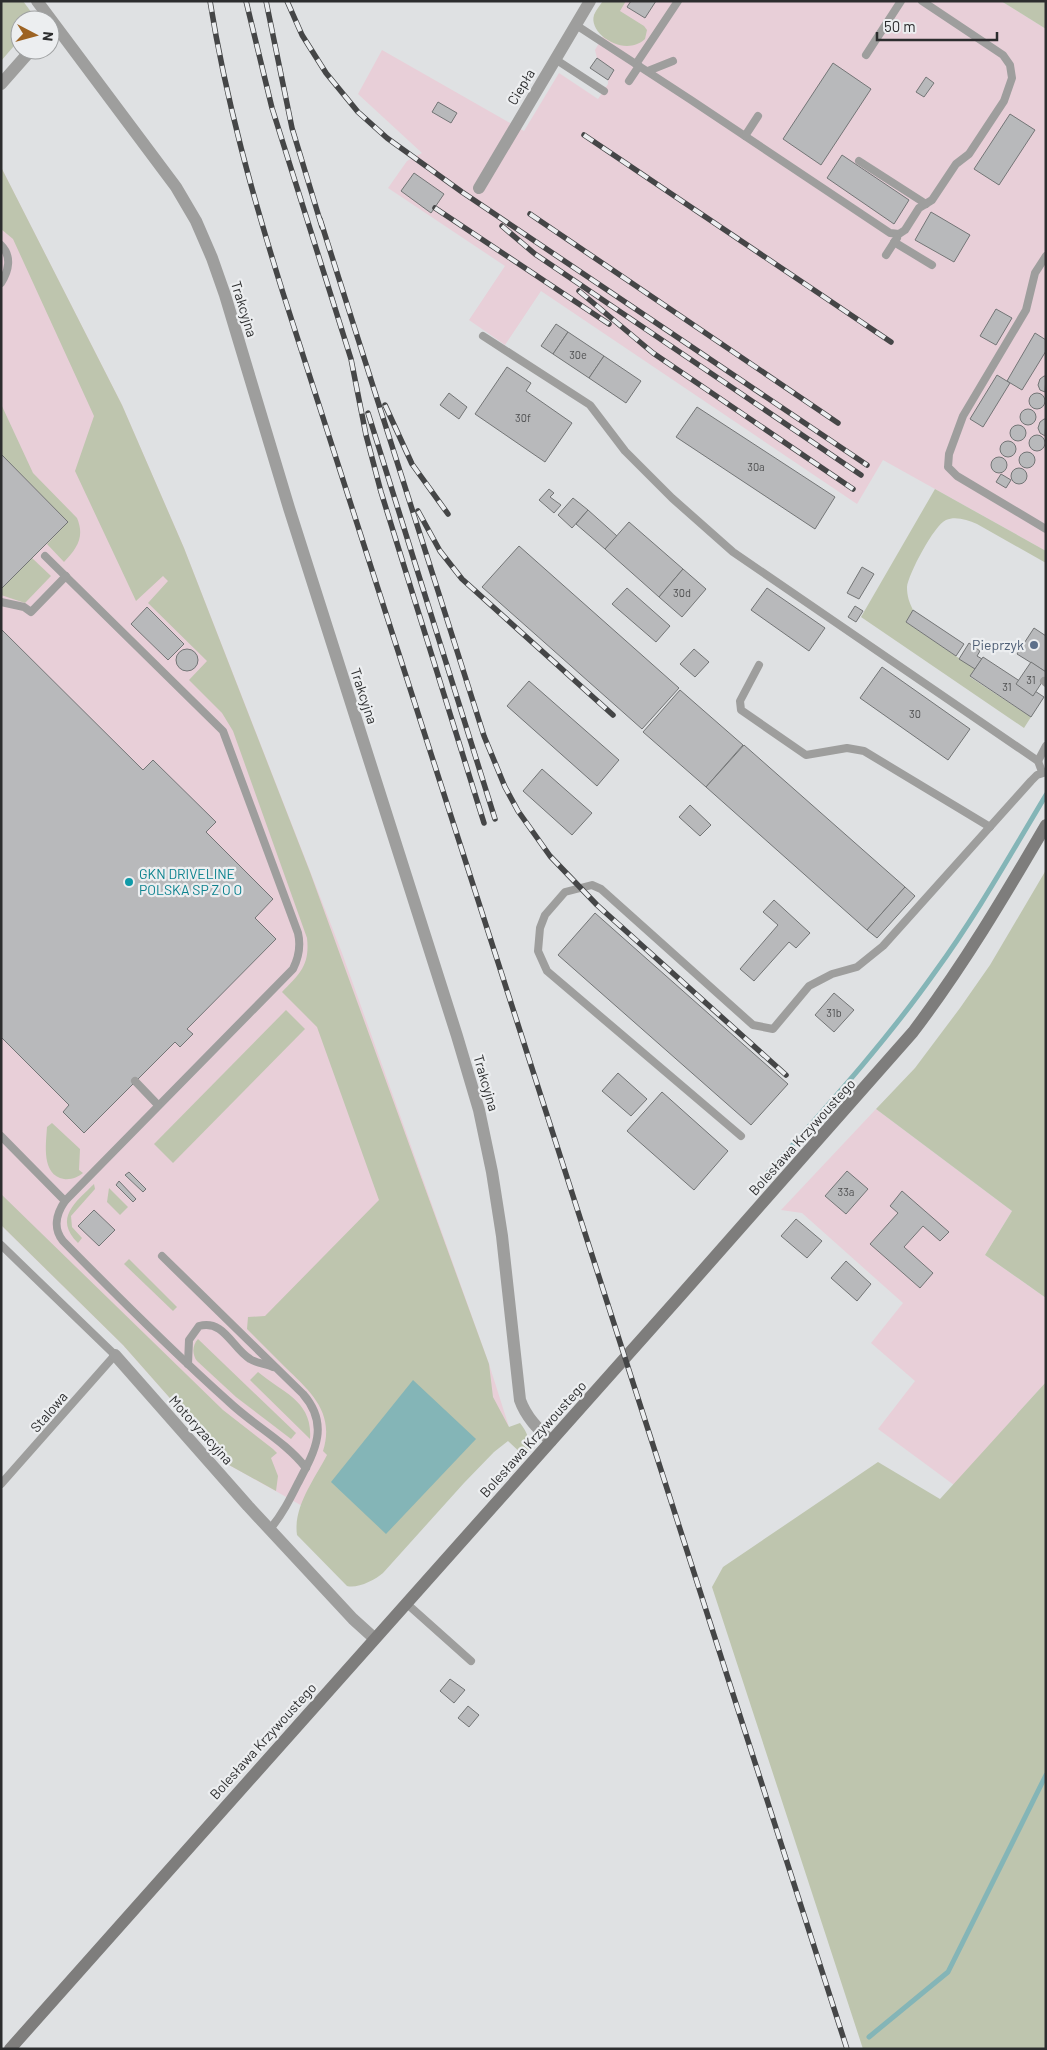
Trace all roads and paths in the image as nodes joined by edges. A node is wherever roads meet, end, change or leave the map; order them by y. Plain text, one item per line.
1 (590, 1) edge
2 (678, 1) edge
3 (901, 1) edge
4 (922, 1) edge
5 (576, 26) junction
6 (60, 37) edge
7 (866, 55) dead end
8 (555, 59) junction
9 (22, 60) edge
10 (673, 61) dead end
11 (637, 65) junction
12 (648, 71) junction
13 (629, 81) dead end
14 (1, 84) edge
15 (604, 91) dead end
16 (758, 116) dead end
17 (745, 136) junction
18 (860, 161) dead end
19 (479, 188) dead end
20 (926, 204) junction
21 (899, 234) junction
22 (894, 242) junction
23 (1, 245) edge
24 (886, 254) dead end
25 (1046, 256) edge
26 (932, 265) dead end
27 (1, 283) edge
28 (483, 336) dead end
29 (1046, 529) edge
30 (45, 556) dead end
31 (66, 576) junction
32 (1, 602) edge
33 (759, 665) dead end
34 (1046, 746) edge
35 (1038, 761) junction
36 (1044, 772) edge
37 (1046, 825) edge
38 (990, 827) junction
39 (135, 1081) dead end
40 (158, 1105) junction
41 (1, 1136) edge
42 (742, 1136) dead end
43 (65, 1201) junction
44 (1, 1245) edge
45 (162, 1256) dead end
46 (115, 1355) junction
47 (188, 1364) junction
48 (275, 1367) junction
49 (551, 1441) junction
50 (306, 1468) junction
51 (1, 1484) edge
52 (270, 1529) junction
53 (406, 1603) junction
54 (374, 1638) junction
55 (471, 1661) dead end
56 (10, 2049) edge

1 - 5 street, Ciepła
2 - 11 lane
3 - 7 lane
4 - 20 lane
5 - 8 street, Ciepła
5 - 11 lane
6 - 49 street, Trakcyjna
8 - 15 lane
8 - 19 street, Ciepła
9 - 14 street
10 - 12 lane
11 - 12 lane
11 - 13 lane
12 - 17 lane
16 - 17 lane
17 - 21 lane
18 - 20 lane
20 - 21 lane
21 - 22 lane
22 - 24 lane
22 - 26 lane
23 - 27 lane
25 - 29 lane
28 - 35 lane
30 - 31 lane
31 - 32 lane
31 - 40 lane
33 - 38 lane
34 - 35 lane
35 - 36 lane
36 - 38 lane
37 - 49 street, Bolesława Krzywoustego
38 - 42 lane
39 - 40 lane
40 - 43 lane
41 - 43 lane
43 - 47 lane
44 - 46 lane, Motoryzacyjna
45 - 48 lane
46 - 51 lane, Stalowa
46 - 52 street, Motoryzacyjna
47 - 48 lane
47 - 50 lane
48 - 50 lane
49 - 53 street, Bolesława Krzywoustego
50 - 52 lane
52 - 54 street, Motoryzacyjna
53 - 54 street, Bolesława Krzywoustego
53 - 55 lane
54 - 56 street, Bolesława Krzywoustego

